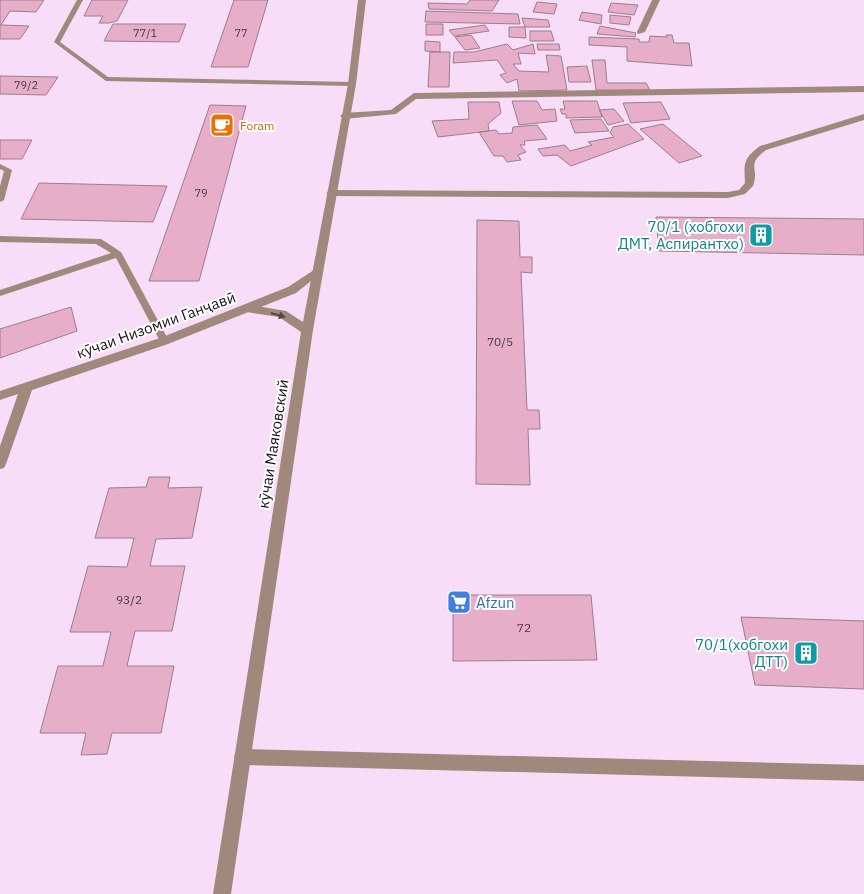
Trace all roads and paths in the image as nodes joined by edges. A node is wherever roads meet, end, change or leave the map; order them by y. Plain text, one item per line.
1 (80, 0) edge
2 (362, 0) edge
3 (656, 0) edge
4 (641, 32) dead end
5 (352, 84) junction
6 (864, 89) edge
7 (344, 116) junction
8 (864, 117) edge
9 (0, 166) edge
10 (331, 193) junction
11 (0, 200) edge
12 (0, 239) edge
13 (118, 254) junction
14 (317, 271) junction
15 (0, 293) edge
16 (246, 308) junction
17 (307, 330) junction
18 (164, 341) junction
19 (27, 387) junction
20 (0, 396) edge
21 (0, 464) edge
22 (242, 757) junction
23 (864, 773) edge
24 (222, 894) edge

1 - 5 lane
2 - 5 street, кӯчаи Маяковский
3 - 4 street
5 - 7 street, кӯчаи Маяковский
6 - 7 street
7 - 10 street, кӯчаи Маяковский
8 - 10 street
9 - 11 lane
10 - 14 street, кӯчаи Маяковский
12 - 13 lane
13 - 15 lane
13 - 18 lane
14 - 16 street, кӯчаи Низомии Ганҷавӣ
14 - 17 street, кӯчаи Маяковский
16 -> 17 street
16 - 18 street, кӯчаи Низомии Ганҷавӣ
17 - 22 street, кӯчаи Маяковский
18 - 19 street, кӯчаи Низомии Ганҷавӣ
19 - 20 street, кӯчаи Низомии Ганҷавӣ
19 - 21 street
22 - 23 street
22 - 24 street, кӯчаи Маяковский

